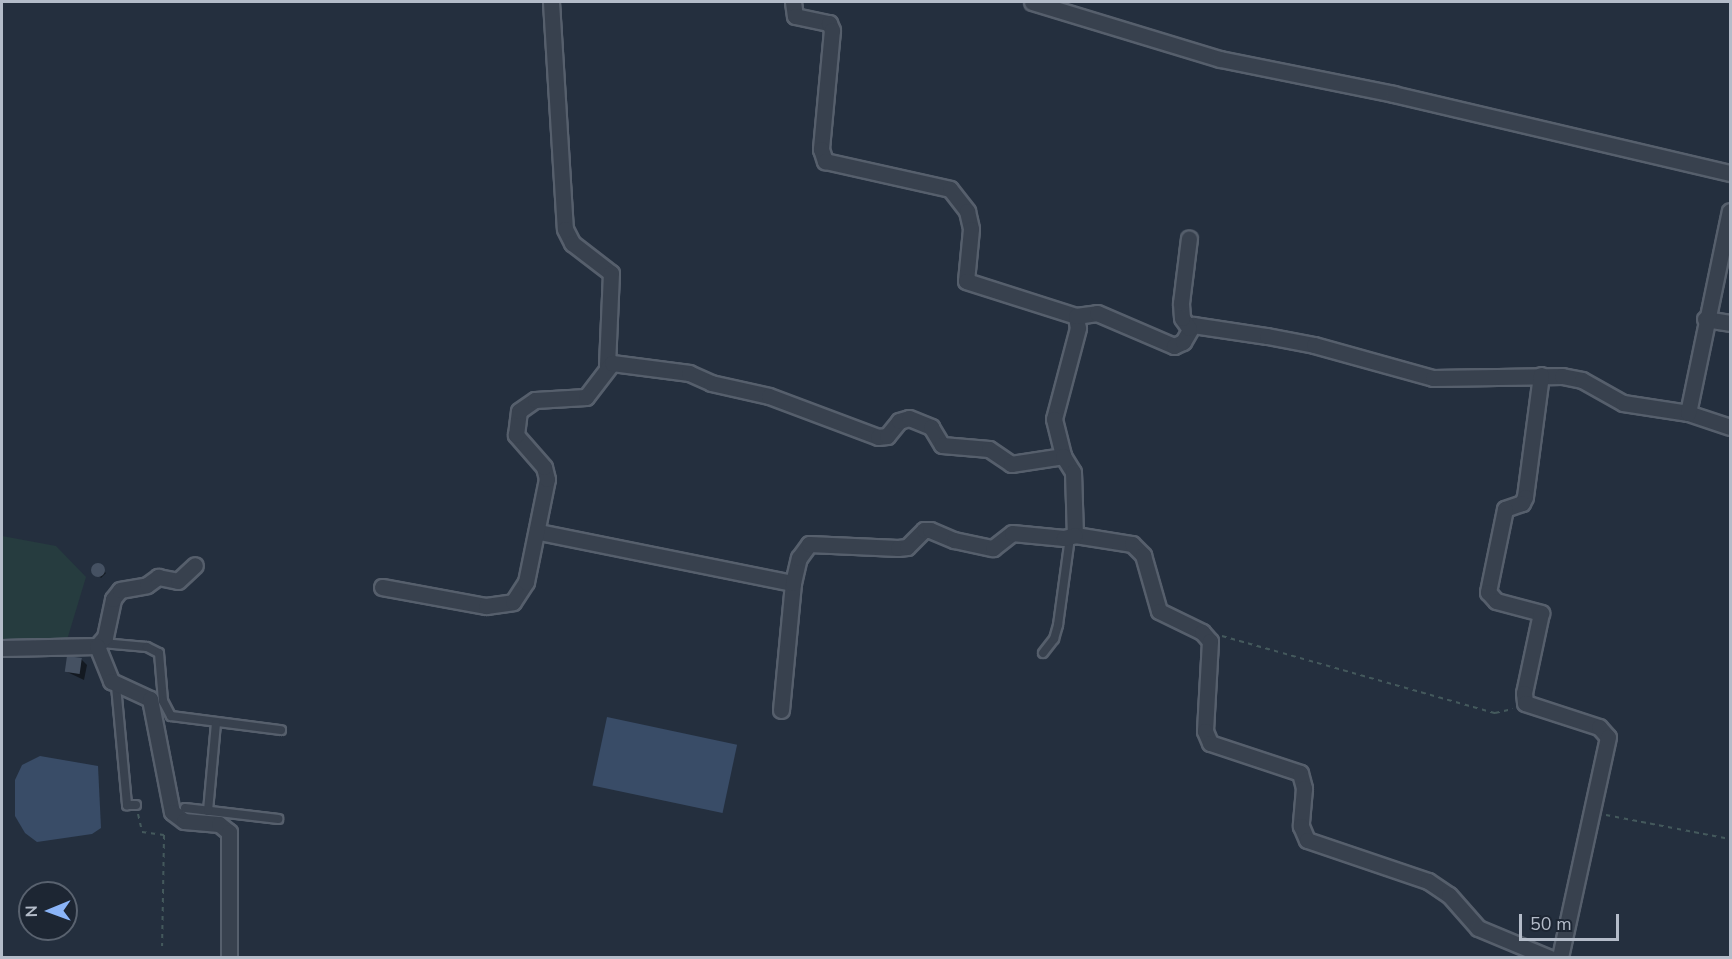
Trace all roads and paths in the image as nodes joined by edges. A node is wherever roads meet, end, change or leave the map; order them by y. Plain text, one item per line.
1 (551, 2) edge
2 (793, 2) edge
3 (1032, 2) edge
4 (1731, 173) edge
5 (1731, 212) edge
6 (1189, 238) dead end
7 (1076, 316) junction
8 (1706, 319) junction
9 (1731, 323) edge
10 (1189, 328) junction
11 (607, 366) junction
12 (1541, 375) junction
13 (1688, 413) junction
14 (1731, 427) edge
15 (1063, 456) junction
16 (539, 532) junction
17 (1073, 536) junction
18 (195, 564) dead end
19 (793, 583) junction
20 (382, 587) dead end
21 (1207, 635) junction
22 (100, 645) junction
23 (2, 648) edge
24 (1043, 653) dead end
25 (116, 686) junction
26 (1525, 703) junction
27 (780, 710) dead end
28 (216, 723) junction
29 (281, 730) dead end
30 (136, 805) joint
31 (185, 808) dead end
32 (208, 811) junction
33 (1591, 812) junction
34 (278, 819) dead end
35 (1731, 840) edge
36 (162, 946) dead end
37 (229, 957) edge
38 (1550, 957) edge
39 (1560, 957) edge

1 - 11 street
2 - 7 street
3 - 4 street
5 - 8 street
6 - 10 street
7 - 10 street
7 - 15 street
8 - 9 street
8 - 13 street
10 - 12 street
11 - 15 street
11 - 16 street
12 - 13 street
12 - 26 street
13 - 14 street
15 - 17 street
16 - 19 street
16 - 20 street
17 - 19 street
17 - 21 street
17 - 24 lane
18 - 22 street
19 - 27 street
21 - 26 path
21 - 38 street
22 - 23 street
22 - 25 street
22 - 28 lane
25 - 30 lane
25 - 37 street
26 - 33 street
28 - 29 lane
28 - 32 lane
30 - 36 path
31 - 32 lane
32 - 34 lane
33 - 35 path
33 - 39 street

